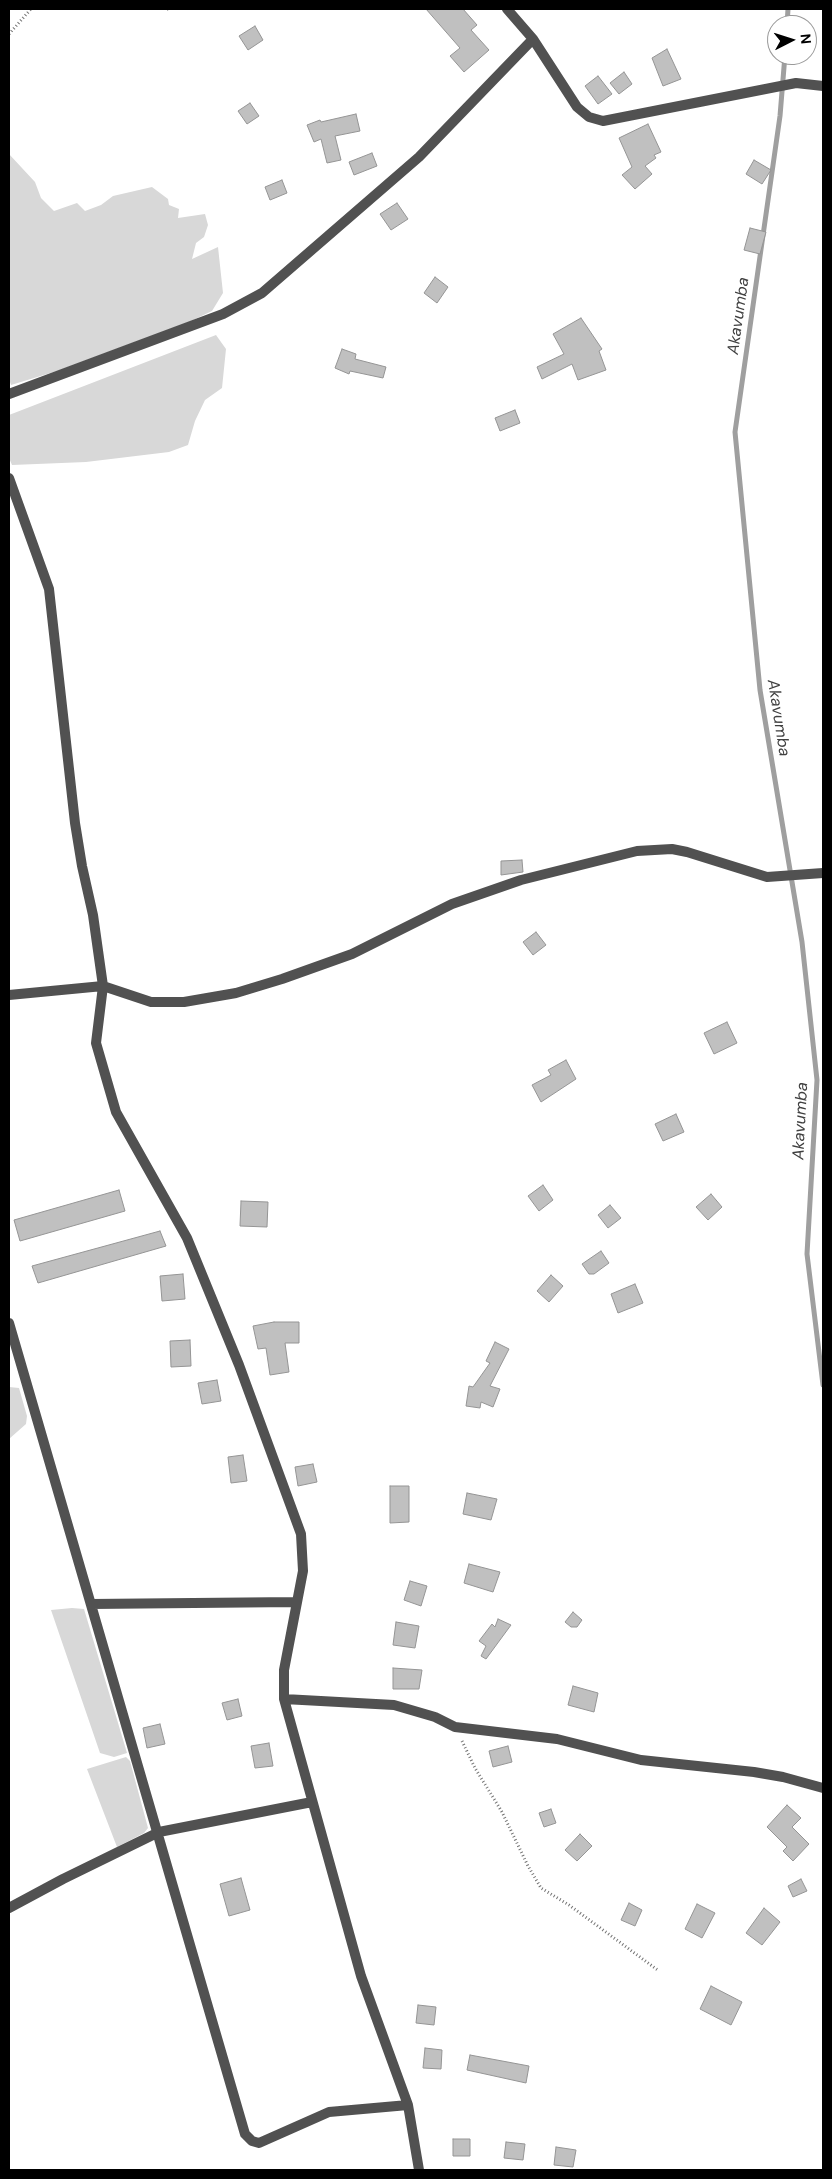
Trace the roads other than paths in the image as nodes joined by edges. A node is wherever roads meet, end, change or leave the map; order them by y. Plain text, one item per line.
1 (507, 9) edge
2 (533, 39) junction
3 (823, 86) edge
4 (9, 394) edge
5 (9, 478) edge
6 (823, 873) edge
7 (103, 986) junction
8 (9, 996) edge
9 (9, 1324) edge
10 (296, 1602) junction
11 (92, 1604) junction
12 (284, 1699) junction
13 (823, 1788) edge
14 (312, 1802) junction
15 (159, 1832) junction
16 (9, 1908) edge
17 (408, 2105) junction
18 (419, 2170) edge

1 - 2 street
2 - 3 street
2 - 4 street
5 - 7 street
6 - 7 street
7 - 8 street
7 - 10 street
9 - 11 street
10 - 11 street
10 - 12 street
11 - 15 street
12 - 13 street
12 - 14 street
14 - 15 street
14 - 17 street
15 - 16 street
15 - 17 street
17 - 18 street

